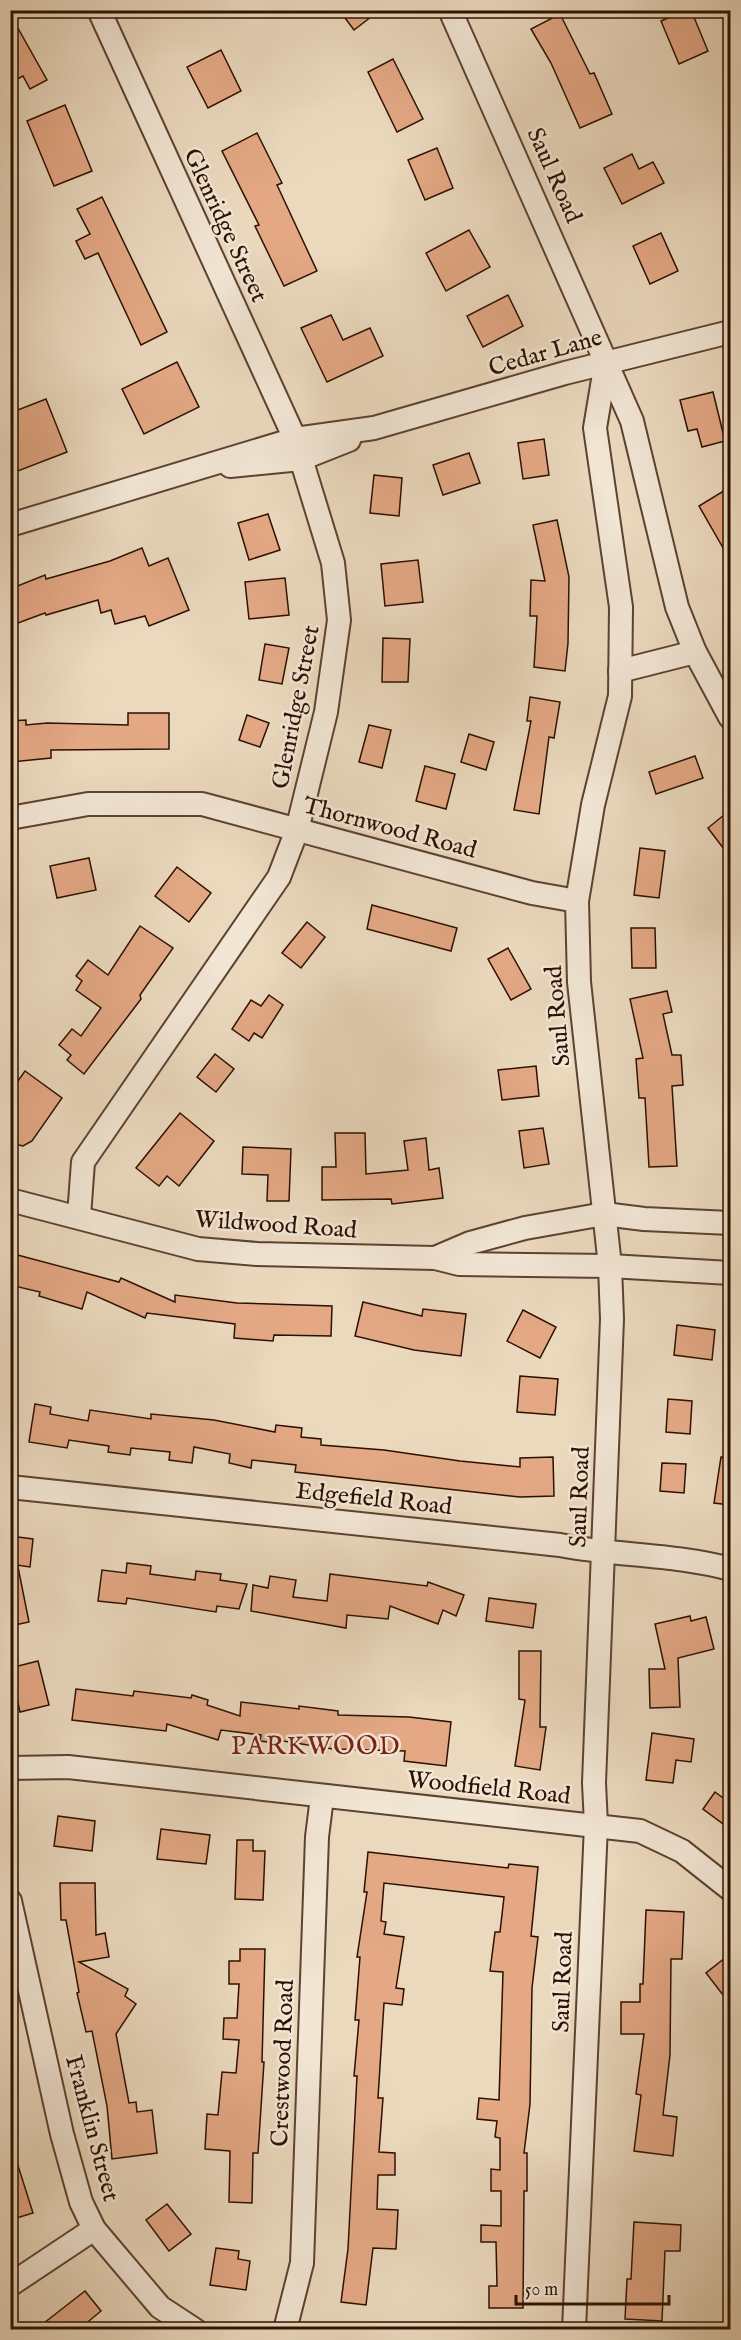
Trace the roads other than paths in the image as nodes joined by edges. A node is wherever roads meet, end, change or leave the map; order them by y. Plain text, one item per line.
1 (99, 10) edge
2 (450, 10) edge
3 (730, 332) edge
4 (606, 362) junction
5 (298, 449) junction
6 (10, 525) edge
7 (695, 652) junction
8 (620, 672) junction
9 (730, 717) edge
10 (10, 818) edge
11 (297, 830) junction
12 (577, 901) junction
13 (10, 1200) edge
14 (604, 1214) junction
15 (79, 1216) junction
16 (730, 1223) edge
17 (435, 1258) junction
18 (610, 1266) junction
19 (730, 1273) edge
20 (10, 1486) edge
21 (604, 1553) junction
22 (730, 1569) edge
23 (10, 1768) edge
24 (322, 1797) junction
25 (596, 1825) junction
26 (730, 1889) edge
27 (10, 1901) edge
28 (94, 2229) junction
29 (10, 2285) edge
30 (195, 2330) edge
31 (285, 2330) edge
32 (574, 2330) edge

1 - 5 street, Glenridge Street
2 - 4 street, Saul Road
3 - 4 street, Cedar Lane
4 - 5 street, Cedar Lane
4 - 7 street, Saul Road
4 - 8 street, Saul Road
5 - 6 street, Cedar Lane
5 - 11 street, Glenridge Street
7 - 8 street
7 - 9 street, Saul Road
8 - 12 street, Saul Road
10 - 11 street, Thornwood Road
11 - 12 street, Thornwood Road
11 - 15 street, Glenridge Street
12 - 14 street, Saul Road
13 - 15 street, Wildwood Road
14 - 16 street, Wildwood Road
14 - 17 street, Wildwood Road
14 - 18 street, Saul Road
15 - 17 street, Wildwood Road
17 - 18 street, Wildwood Road
18 - 19 street, Wildwood Road
18 - 21 street, Saul Road
20 - 21 street, Edgefield Road
21 - 22 street, Edgefield Road
21 - 25 street, Saul Road
23 - 24 street, Woodfield Road
24 - 25 street, Woodfield Road
24 - 31 street, Crestwood Road
25 - 26 street, Woodfield Road
25 - 32 street, Saul Road
27 - 28 street, Franklin Street
28 - 29 street
28 - 30 street, Franklin Street

